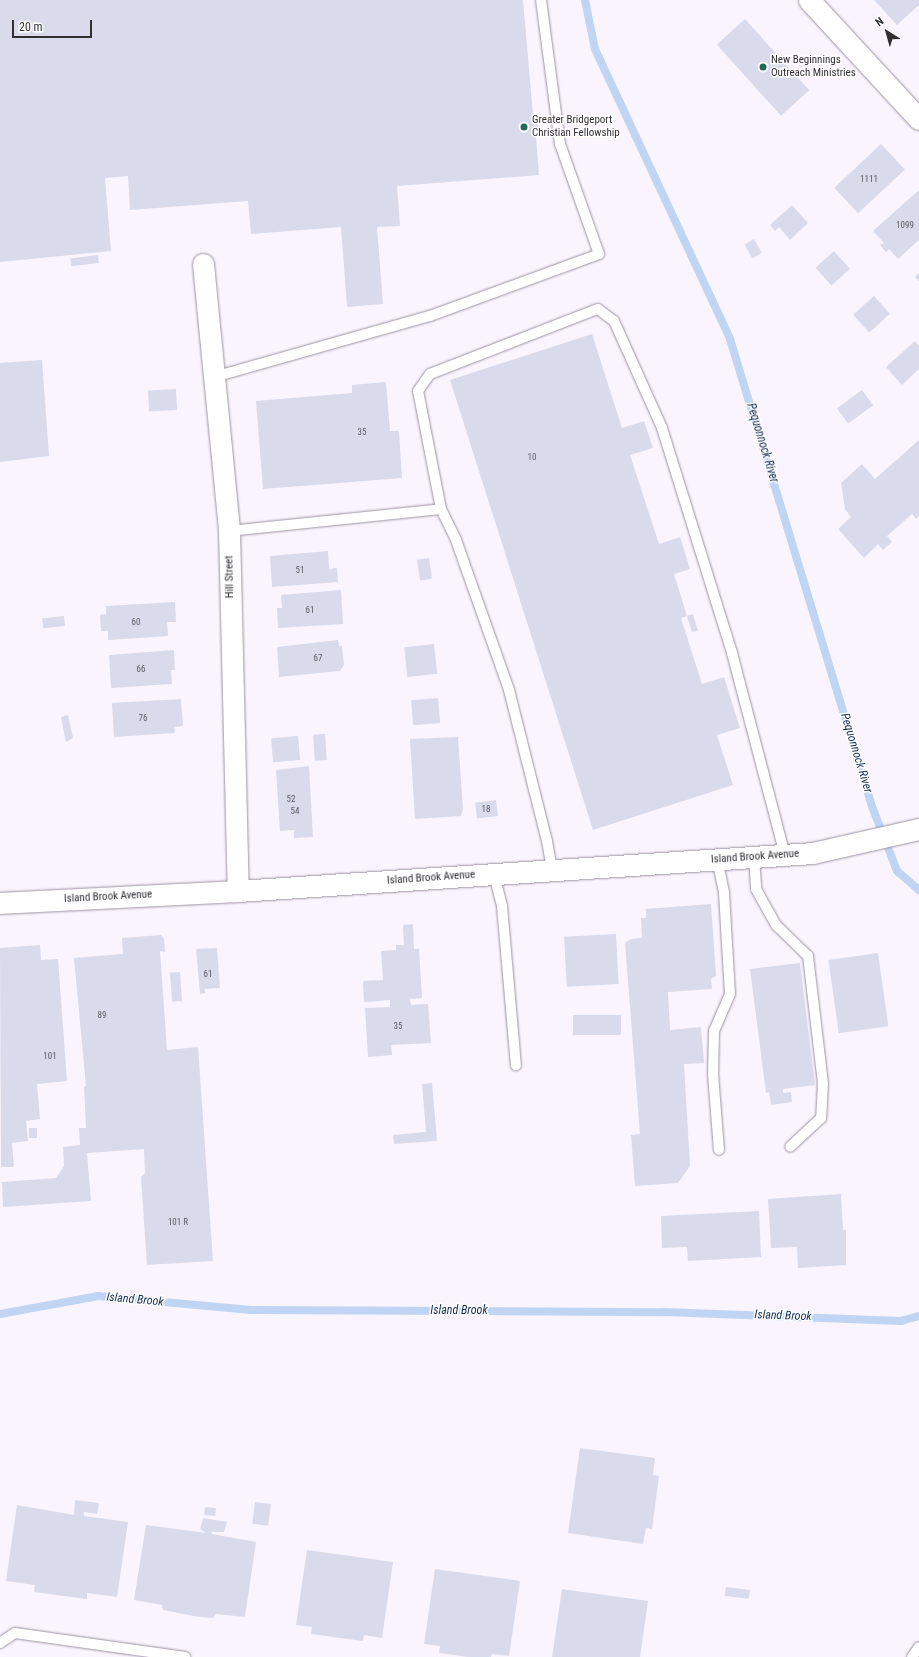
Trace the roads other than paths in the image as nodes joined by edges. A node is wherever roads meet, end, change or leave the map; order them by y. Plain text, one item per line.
1 (541, 0) edge
2 (809, 0) edge
3 (919, 119) edge
4 (204, 264) dead end
5 (214, 377) junction
6 (441, 509) junction
7 (229, 531) junction
8 (917, 830) edge
9 (785, 855) junction
10 (754, 857) junction
11 (717, 859) junction
12 (552, 870) junction
13 (494, 874) junction
14 (238, 891) junction
15 (0, 903) edge
16 (516, 1064) dead end
17 (790, 1147) dead end
18 (719, 1150) dead end
19 (0, 1643) edge
20 (919, 1647) edge
21 (185, 1657) edge
22 (912, 1657) edge

1 - 5 lane
2 - 3 street
4 - 5 street, Hill Street
5 - 7 street, Hill Street
6 - 7 lane
6 - 9 lane
6 - 12 lane
7 - 14 street, Hill Street
8 - 9 street, Island Brook Avenue
9 - 10 street, Island Brook Avenue
10 - 11 street, Island Brook Avenue
10 - 17 lane
11 - 12 street, Island Brook Avenue
11 - 18 lane
12 - 13 street, Island Brook Avenue
13 - 14 street, Island Brook Avenue
13 - 16 lane
14 - 15 street, Island Brook Avenue
19 - 21 lane
20 - 22 lane

